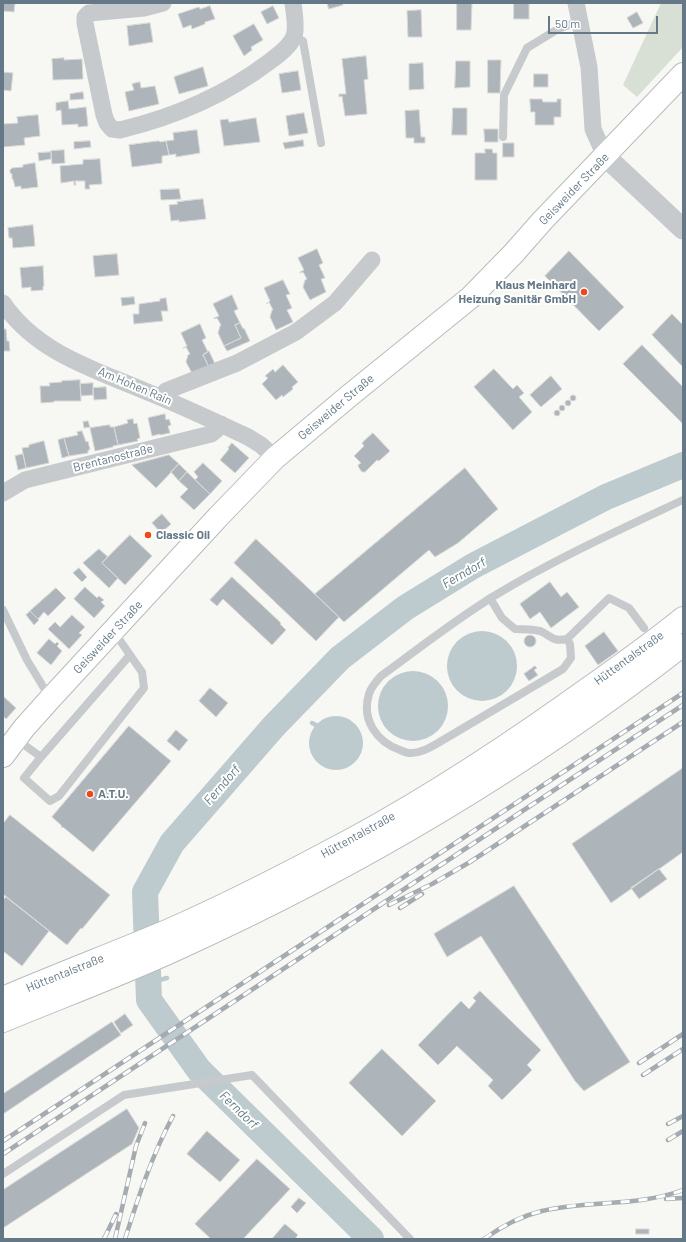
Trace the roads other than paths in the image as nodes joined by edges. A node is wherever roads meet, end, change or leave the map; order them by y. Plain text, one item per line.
1 (163, 3) edge
2 (293, 3) edge
3 (576, 3) edge
4 (580, 21) junction
5 (294, 37) junction
6 (683, 74) edge
7 (503, 137) dead end
8 (322, 143) dead end
9 (605, 156) junction
10 (683, 229) edge
11 (372, 260) dead end
12 (3, 303) edge
13 (161, 397) junction
14 (222, 424) junction
15 (275, 458) junction
16 (3, 493) edge
17 (683, 500) edge
18 (490, 598) junction
19 (3, 610) edge
20 (683, 618) edge
21 (644, 628) dead end
22 (114, 631) junction
23 (567, 639) junction
24 (683, 645) edge
25 (130, 655) junction
26 (50, 699) junction
27 (10, 748) edge
28 (41, 757) junction
29 (245, 906) junction
30 (3, 998) edge
31 (3, 1021) edge
32 (3, 1174) edge
33 (410, 1239) edge

1 - 5 street
2 - 5 street
3 - 4 street
4 - 7 lane
4 - 9 street
5 - 8 lane
6 - 9 main road, Geisweider Straße
9 - 10 street
9 - 15 main road, Geisweider Straße
11 - 13 street
12 - 13 street, Am Hohen Rain
13 - 14 street, Am Hohen Rain
14 - 15 street, Am Hohen Rain
14 - 16 street, Brentanostraße
15 - 22 main road, Geisweider Straße
17 - 18 lane
18 - 23 lane
18 - 23 lane
19 - 26 lane
20 - 29 main road, Hüttentalstraße
21 - 23 lane
22 - 25 lane
22 - 26 main road, Geisweider Straße
24 - 29 main road, Hüttentalstraße
25 - 28 lane
25 - 28 lane
26 - 27 main road, Geisweider Straße
27 - 28 lane
29 - 30 main road, Hüttentalstraße
29 - 31 main road, Hüttentalstraße
32 - 33 lane

